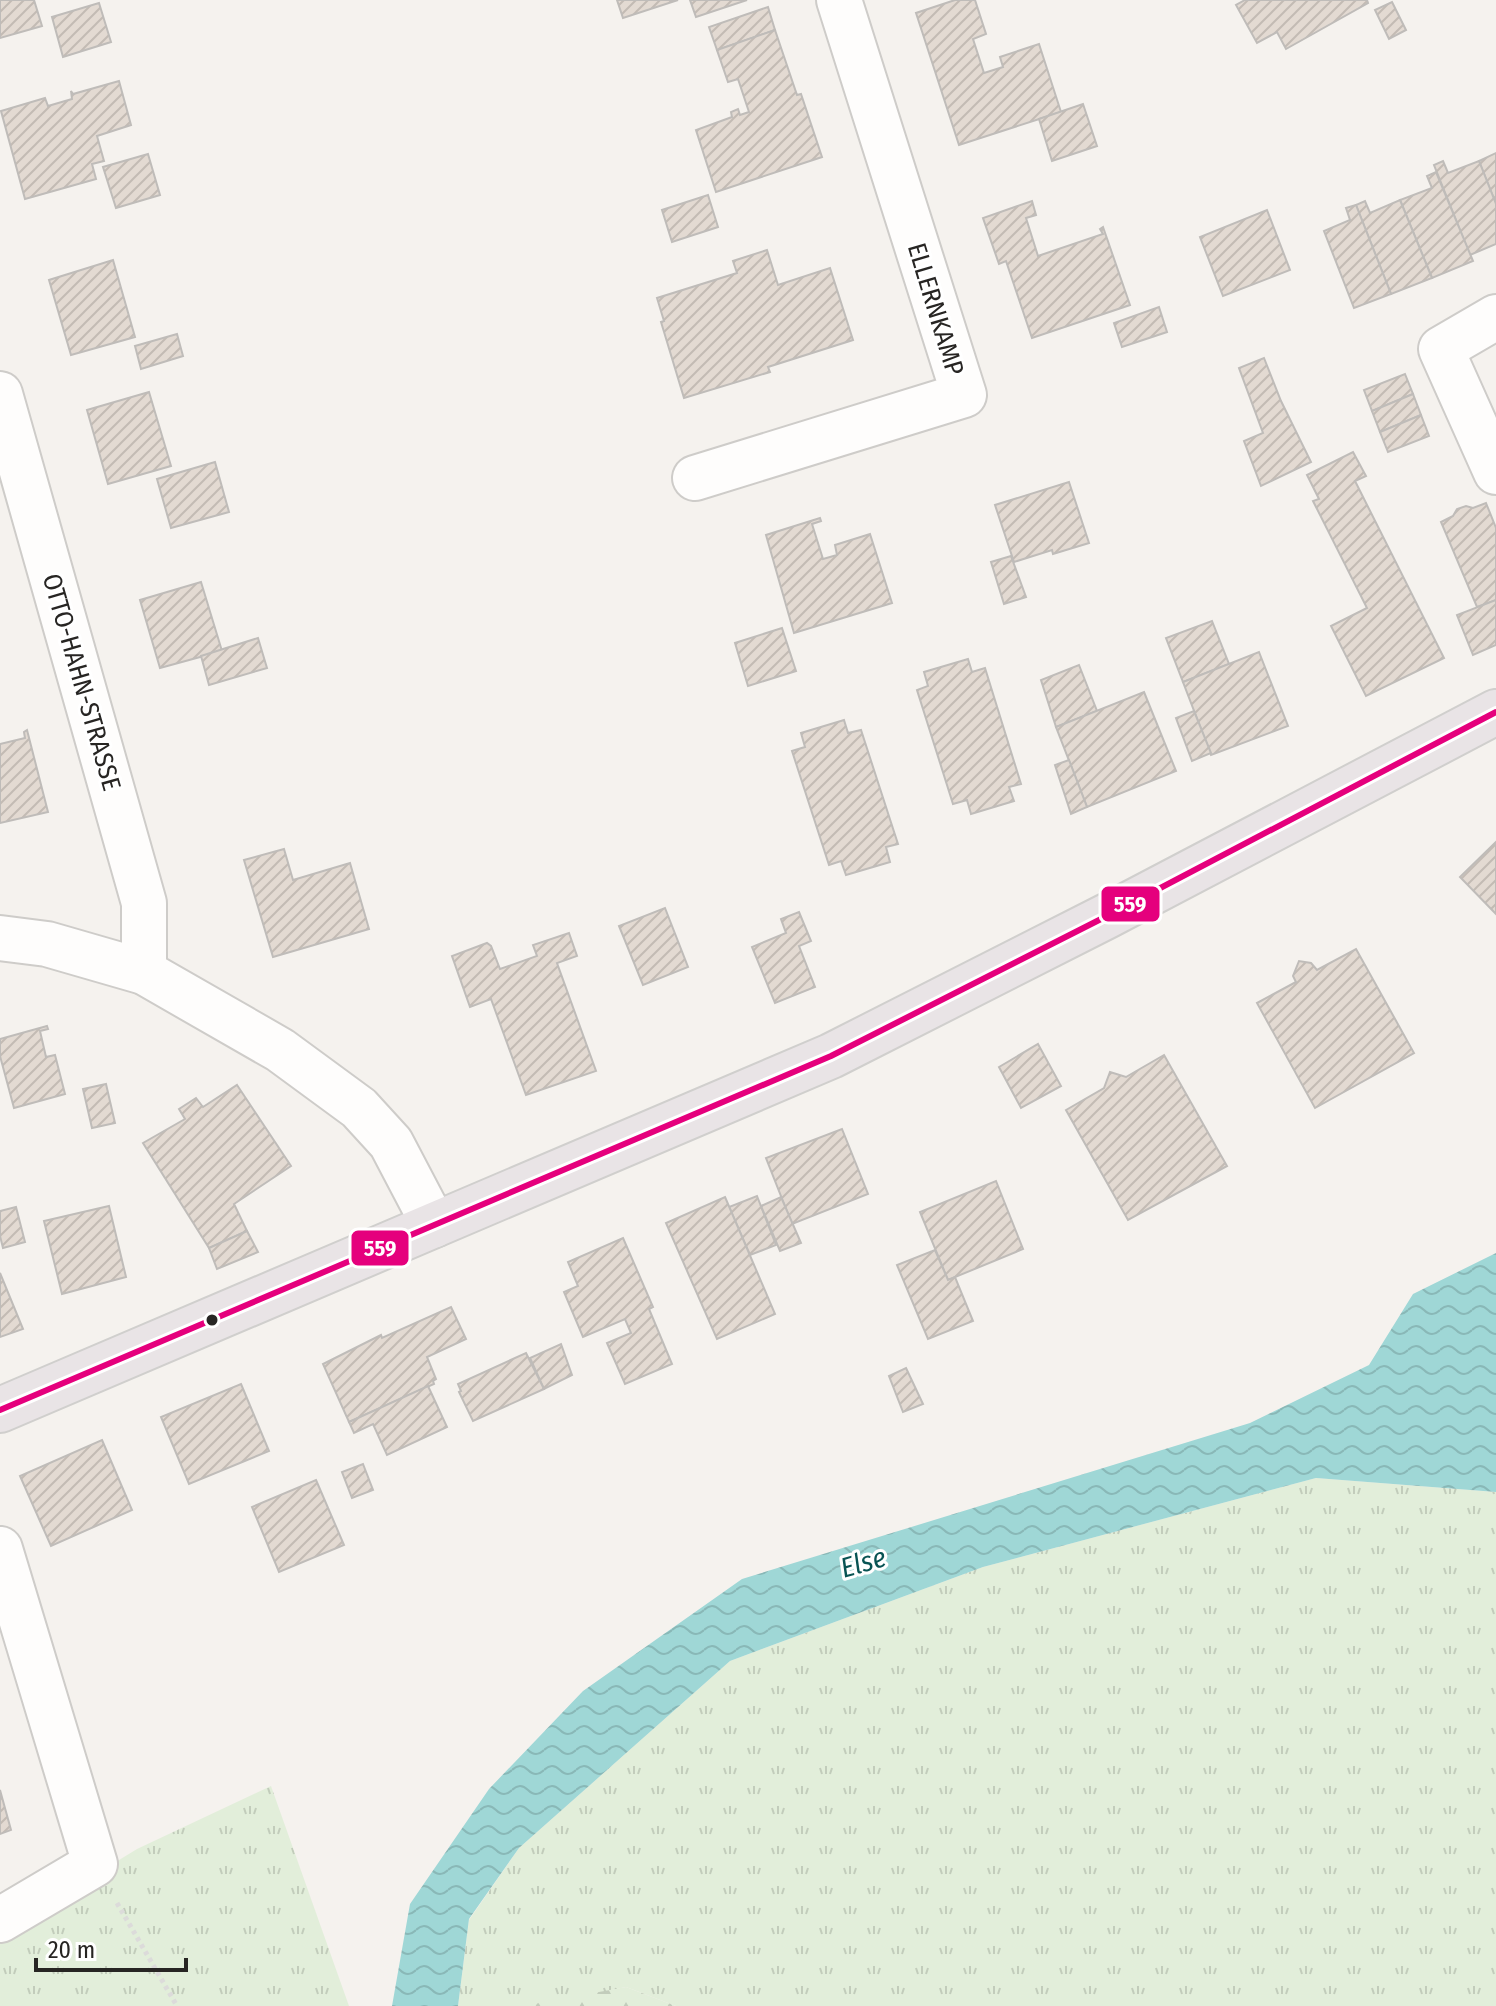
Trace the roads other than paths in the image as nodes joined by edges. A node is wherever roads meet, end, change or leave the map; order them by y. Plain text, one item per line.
1 (839, 0) edge
2 (1496, 317) edge
3 (0, 394) edge
4 (1496, 472) edge
5 (695, 478) dead end
6 (1496, 712) edge
7 (0, 938) edge
8 (144, 972) junction
9 (434, 1225) junction
10 (0, 1410) edge
11 (0, 1549) edge
12 (0, 1920) edge

1 - 5 street, ELLERNKAMP
2 - 4 street
3 - 8 street, OTTO-HAHN-STRASSE
6 - 9 main road
7 - 8 street
8 - 9 street
9 - 10 main road
11 - 12 street

